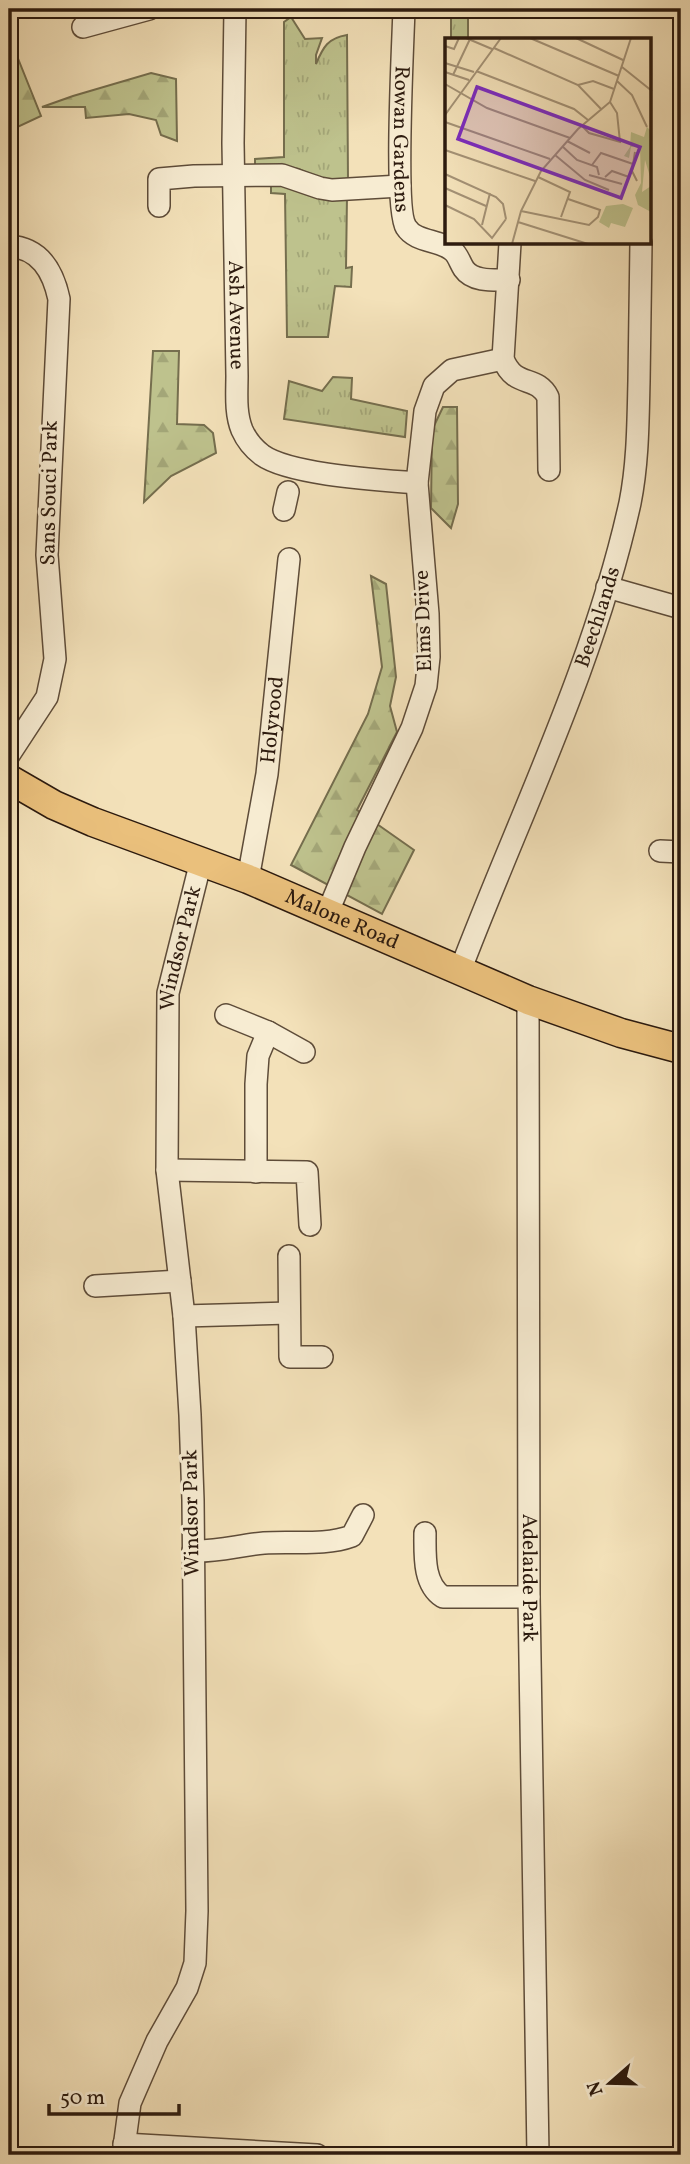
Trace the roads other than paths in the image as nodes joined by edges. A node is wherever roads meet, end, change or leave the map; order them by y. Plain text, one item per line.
1 (149, 9) edge
2 (235, 9) edge
3 (404, 9) edge
4 (83, 27) dead end
5 (234, 176) junction
6 (400, 186) junction
7 (159, 206) dead end
8 (510, 245) edge
9 (641, 245) edge
10 (9, 246) edge
11 (509, 281) junction
12 (503, 359) junction
13 (550, 470) dead end
14 (417, 483) junction
15 (289, 559) dead end
16 (607, 587) junction
17 (681, 608) edge
18 (9, 755) edge
19 (9, 779) edge
20 (660, 852) dead end
21 (681, 852) edge
22 (201, 861) junction
23 (248, 879) junction
24 (327, 914) junction
25 (460, 971) junction
26 (528, 1000) junction
27 (226, 1015) dead end
28 (268, 1032) junction
29 (681, 1049) edge
30 (304, 1052) dead end
31 (167, 1170) junction
32 (256, 1172) junction
33 (310, 1225) dead end
34 (289, 1256) dead end
35 (180, 1281) junction
36 (95, 1286) dead end
37 (289, 1314) junction
38 (184, 1316) junction
39 (321, 1357) dead end
40 (363, 1515) dead end
41 (425, 1534) dead end
42 (193, 1551) junction
43 (528, 1597) junction
44 (123, 2150) edge
45 (317, 2155) edge
46 (538, 2155) edge

1 - 4 street
2 - 5 street, Ash Avenue
3 - 6 street, Rowan Gardens
5 - 6 street
5 - 7 street
5 - 14 street, Ash Avenue
6 - 11 street, Rowan Gardens
8 - 11 street
9 - 16 street, Beechlands
10 - 18 street, Sans Souci Park
11 - 12 street
12 - 13 street
12 - 14 street, Elms Drive
14 - 24 street, Elms Drive
15 - 23 street, Holyrood
16 - 17 street
16 - 25 street, Beechlands
19 - 22 main road, Malone Road
20 - 21 street
22 - 23 main road, Malone Road
22 - 31 street, Windsor Park
23 - 24 main road, Malone Road
24 - 25 main road, Malone Road
25 - 26 main road, Malone Road
26 - 29 main road, Malone Road
26 - 43 street, Adelaide Park
27 - 28 street
28 - 30 street
28 - 32 street
31 - 32 street
31 - 35 street, Windsor Park
32 - 33 street
34 - 37 street
35 - 36 street
35 - 38 street, Windsor Park
37 - 38 street
37 - 39 street
38 - 42 street, Windsor Park
40 - 42 street
41 - 43 street
42 - 44 street, Windsor Park
43 - 46 street, Adelaide Park
44 - 45 street

